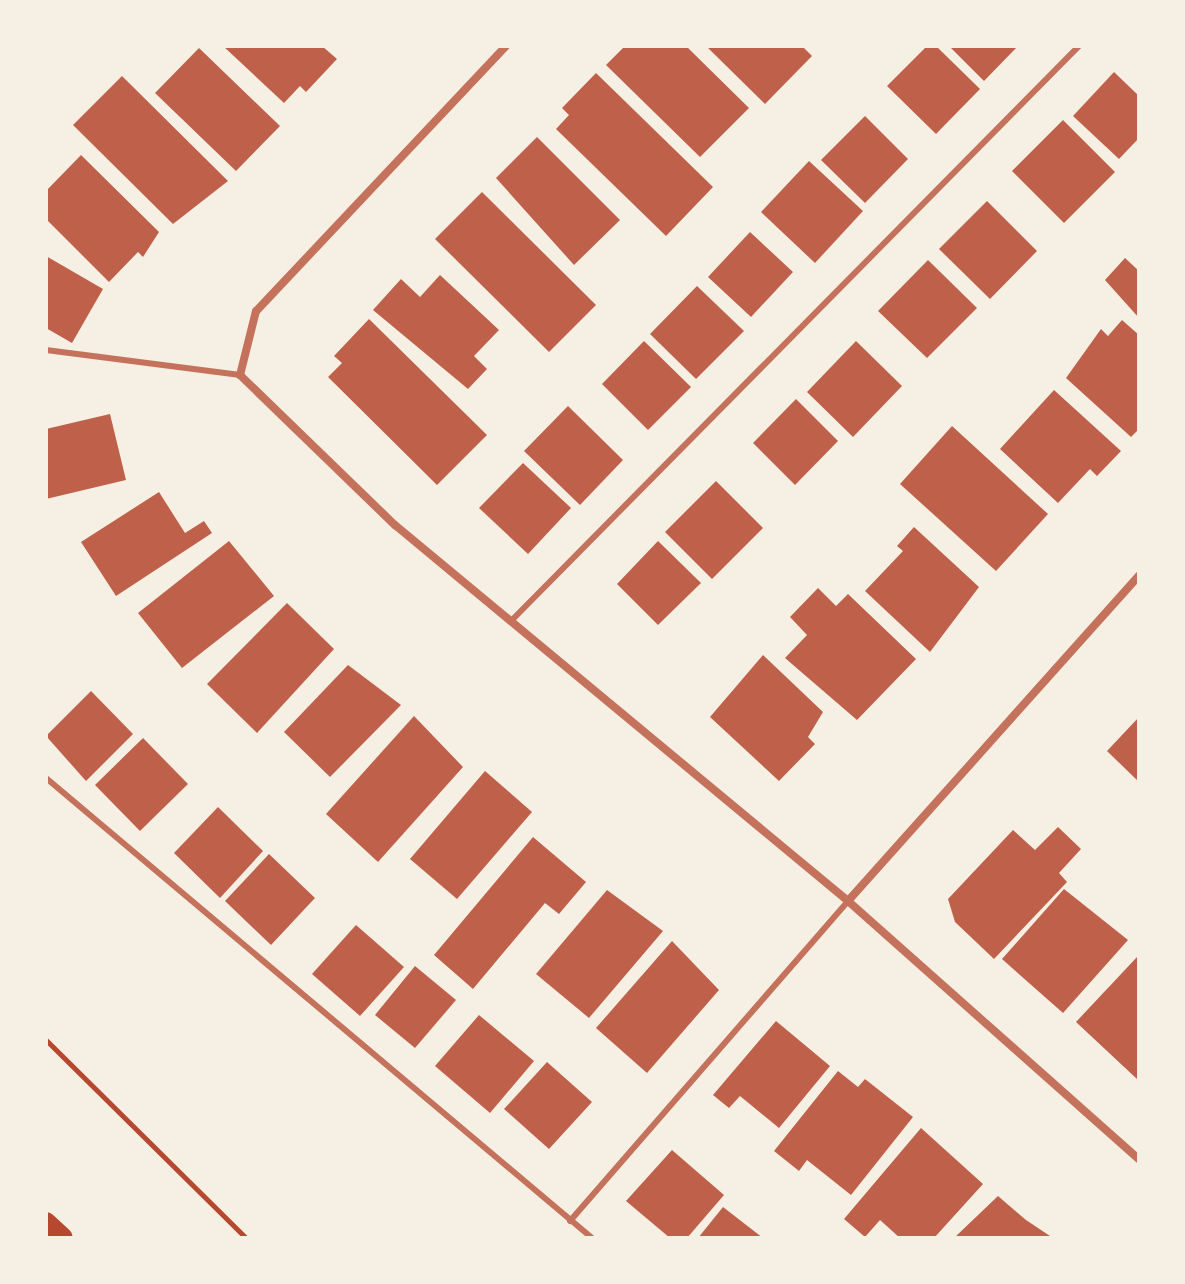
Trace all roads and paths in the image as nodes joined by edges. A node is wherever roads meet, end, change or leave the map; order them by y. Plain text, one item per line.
1 (506, 46) edge
2 (1079, 46) edge
3 (46, 350) edge
4 (240, 375) junction
5 (1139, 575) edge
6 (511, 621) junction
7 (46, 778) edge
8 (848, 901) junction
9 (46, 1040) edge
10 (1139, 1159) edge
11 (570, 1221) junction
12 (46, 1222) edge
13 (63, 1238) edge
14 (246, 1238) edge
15 (592, 1238) edge

1 - 4 street
2 - 6 lane
3 - 4 lane
4 - 6 street
5 - 8 street
6 - 8 street
7 - 11 lane
8 - 10 street
8 - 11 lane
9 - 14 path
11 - 15 lane
12 - 13 main road

